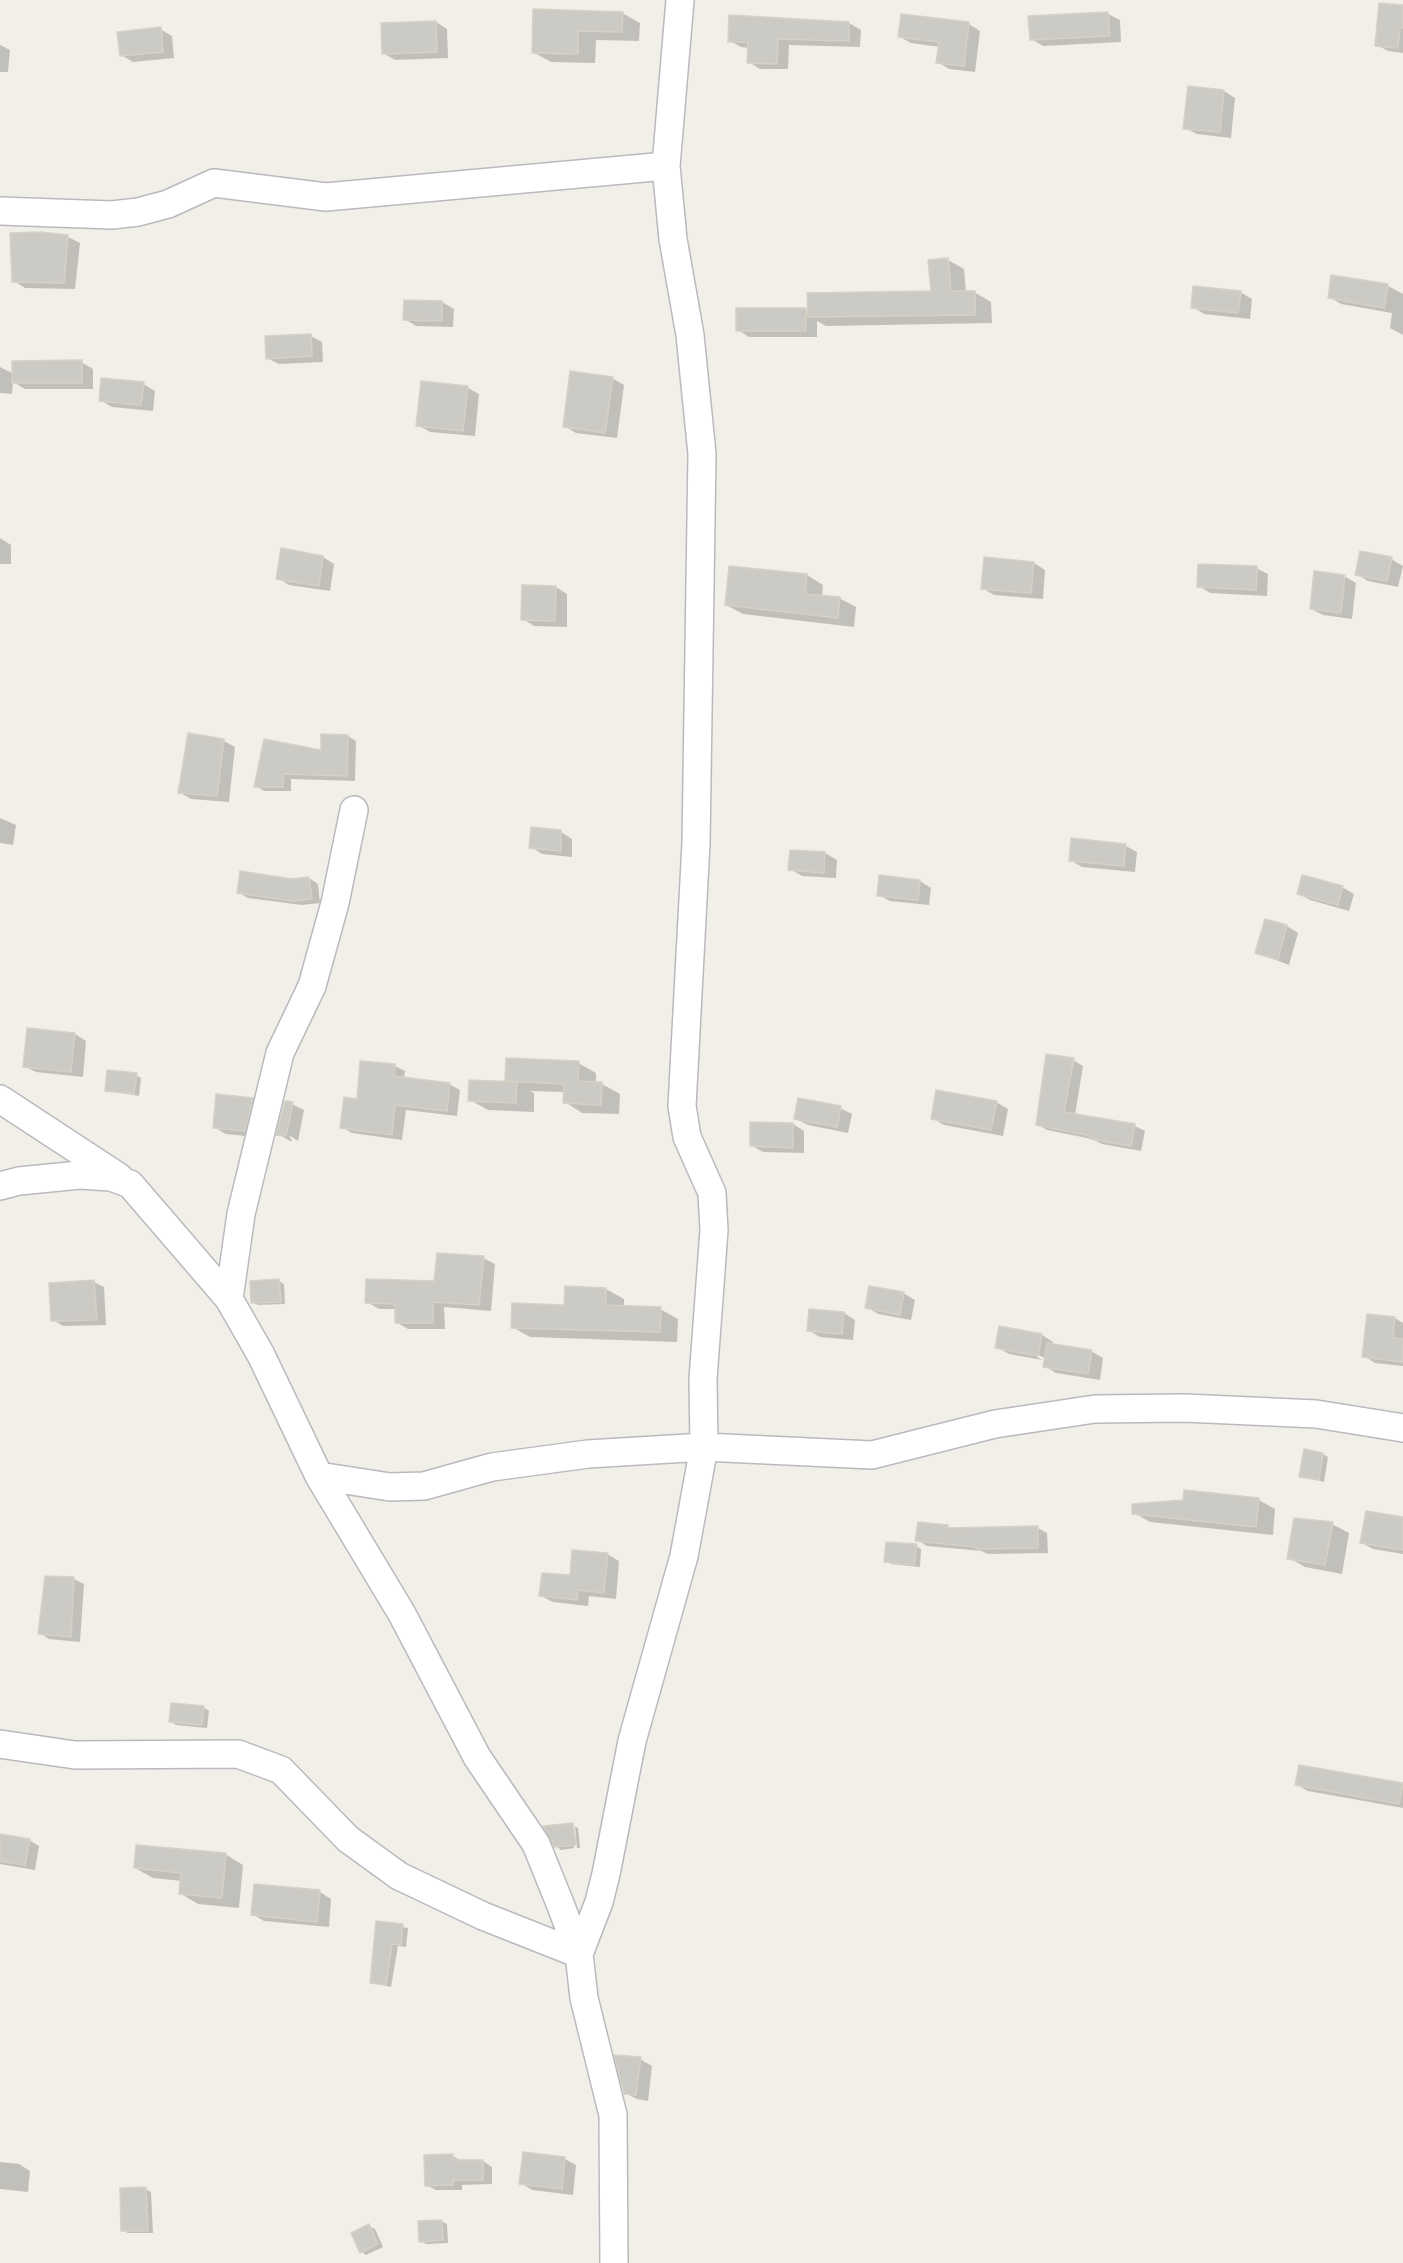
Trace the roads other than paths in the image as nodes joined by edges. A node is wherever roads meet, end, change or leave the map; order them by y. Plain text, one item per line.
1 (680, 0) edge
2 (666, 166) junction
3 (0, 211) edge
4 (354, 810) dead end
5 (0, 1099) edge
6 (130, 1184) junction
7 (0, 1186) edge
8 (229, 1299) junction
9 (1403, 1428) edge
10 (704, 1447) junction
11 (319, 1476) junction
12 (0, 1743) edge
13 (579, 1954) junction
14 (614, 2263) edge

1 - 2 street
2 - 3 street
2 - 10 street
4 - 8 street
5 - 6 street
6 - 7 street
6 - 8 street
8 - 11 street
9 - 10 street
10 - 11 street
10 - 13 street
11 - 13 street
12 - 13 street
13 - 14 street

